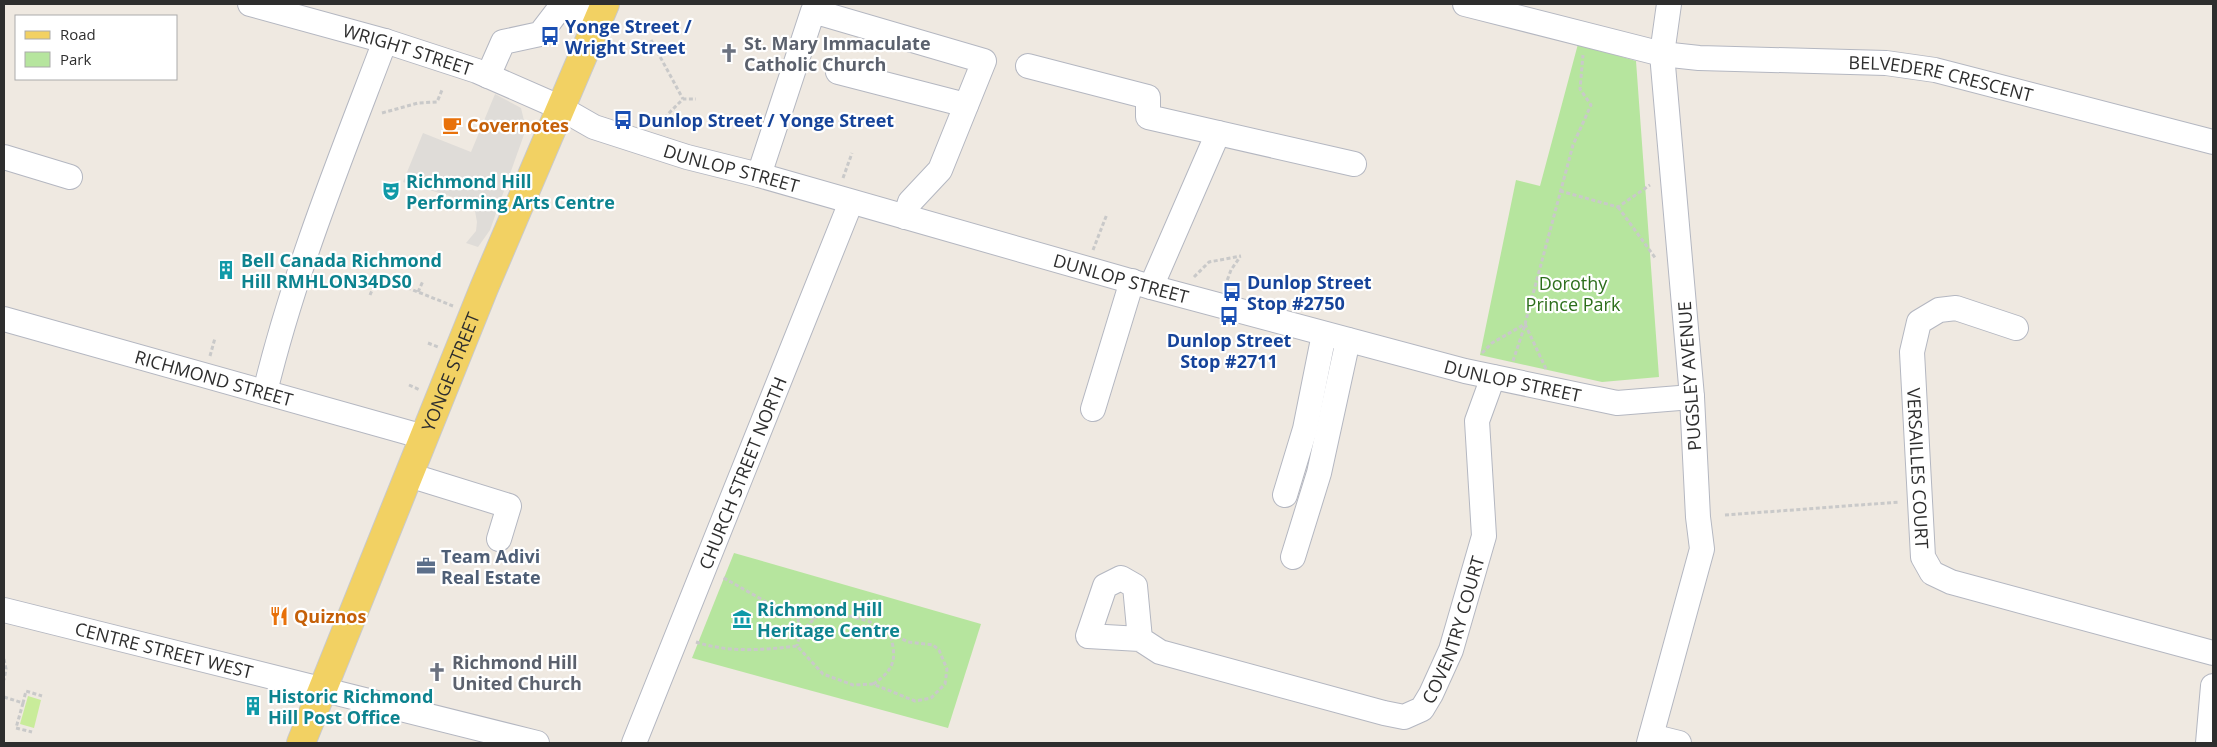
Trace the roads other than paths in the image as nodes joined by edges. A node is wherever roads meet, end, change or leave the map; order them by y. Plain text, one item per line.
1 (250, 4) edge
2 (1465, 4) edge
3 (1669, 4) edge
4 (562, 5) edge
5 (601, 12) edge
6 (386, 41) junction
7 (1662, 54) junction
8 (1028, 66) dead end
9 (838, 72) dead end
10 (488, 76) junction
11 (966, 105) junction
12 (559, 107) junction
13 (1218, 133) junction
14 (2213, 142) edge
15 (4, 157) edge
16 (1354, 164) dead end
17 (759, 175) junction
18 (70, 178) dead end
19 (846, 193) junction
20 (905, 217) junction
21 (1141, 284) junction
22 (4, 319) edge
23 (2016, 328) dead end
24 (1324, 334) junction
25 (1348, 340) junction
26 (1502, 370) junction
27 (265, 392) junction
28 (1692, 397) junction
29 (1093, 409) dead end
30 (424, 437) junction
31 (408, 475) junction
32 (1285, 495) dead end
33 (499, 539) dead end
34 (1293, 557) dead end
35 (4, 610) edge
36 (1140, 639) dead end
37 (2213, 653) edge
38 (2213, 686) edge
39 (324, 688) junction
40 (1650, 740) edge
41 (301, 743) edge
42 (537, 743) edge
43 (634, 743) edge
44 (1679, 743) edge
45 (2208, 743) edge

1 - 6 street, WRIGHT STREET
2 - 7 street, BELVEDERE CRESCENT
3 - 7 street, PUGSLEY AVENUE
4 - 5 street
4 - 10 street
5 - 12 main road, YONGE STREET
6 - 10 street, WRIGHT STREET
6 - 27 street
7 - 14 street, BELVEDERE CRESCENT
7 - 28 street, PUGSLEY AVENUE
8 - 13 street
9 - 11 street
10 - 12 street, WRIGHT STREET
11 - 17 street
11 - 20 street
12 - 17 street, DUNLOP STREET
12 - 30 main road, YONGE STREET
13 - 16 street
13 - 21 street
15 - 18 street
17 - 19 street, DUNLOP STREET
19 - 20 street, DUNLOP STREET
19 - 43 street, CHURCH STREET NORTH
20 - 21 street, DUNLOP STREET
21 - 24 street, DUNLOP STREET
21 - 29 street
22 - 27 street, RICHMOND STREET
23 - 37 street, VERSAILLES COURT
24 - 25 street, DUNLOP STREET
24 - 32 street
25 - 26 street, DUNLOP STREET
25 - 34 street
26 - 28 street, DUNLOP STREET
26 - 36 street, COVENTRY COURT
27 - 30 street, RICHMOND STREET
28 - 40 street, PUGSLEY AVENUE
30 - 31 main road, YONGE STREET
31 - 33 street
31 - 39 main road, YONGE STREET
35 - 39 street, CENTRE STREET WEST
38 - 45 street
39 - 41 main road, YONGE STREET
39 - 42 street, CENTRE STREET WEST
40 - 44 street

